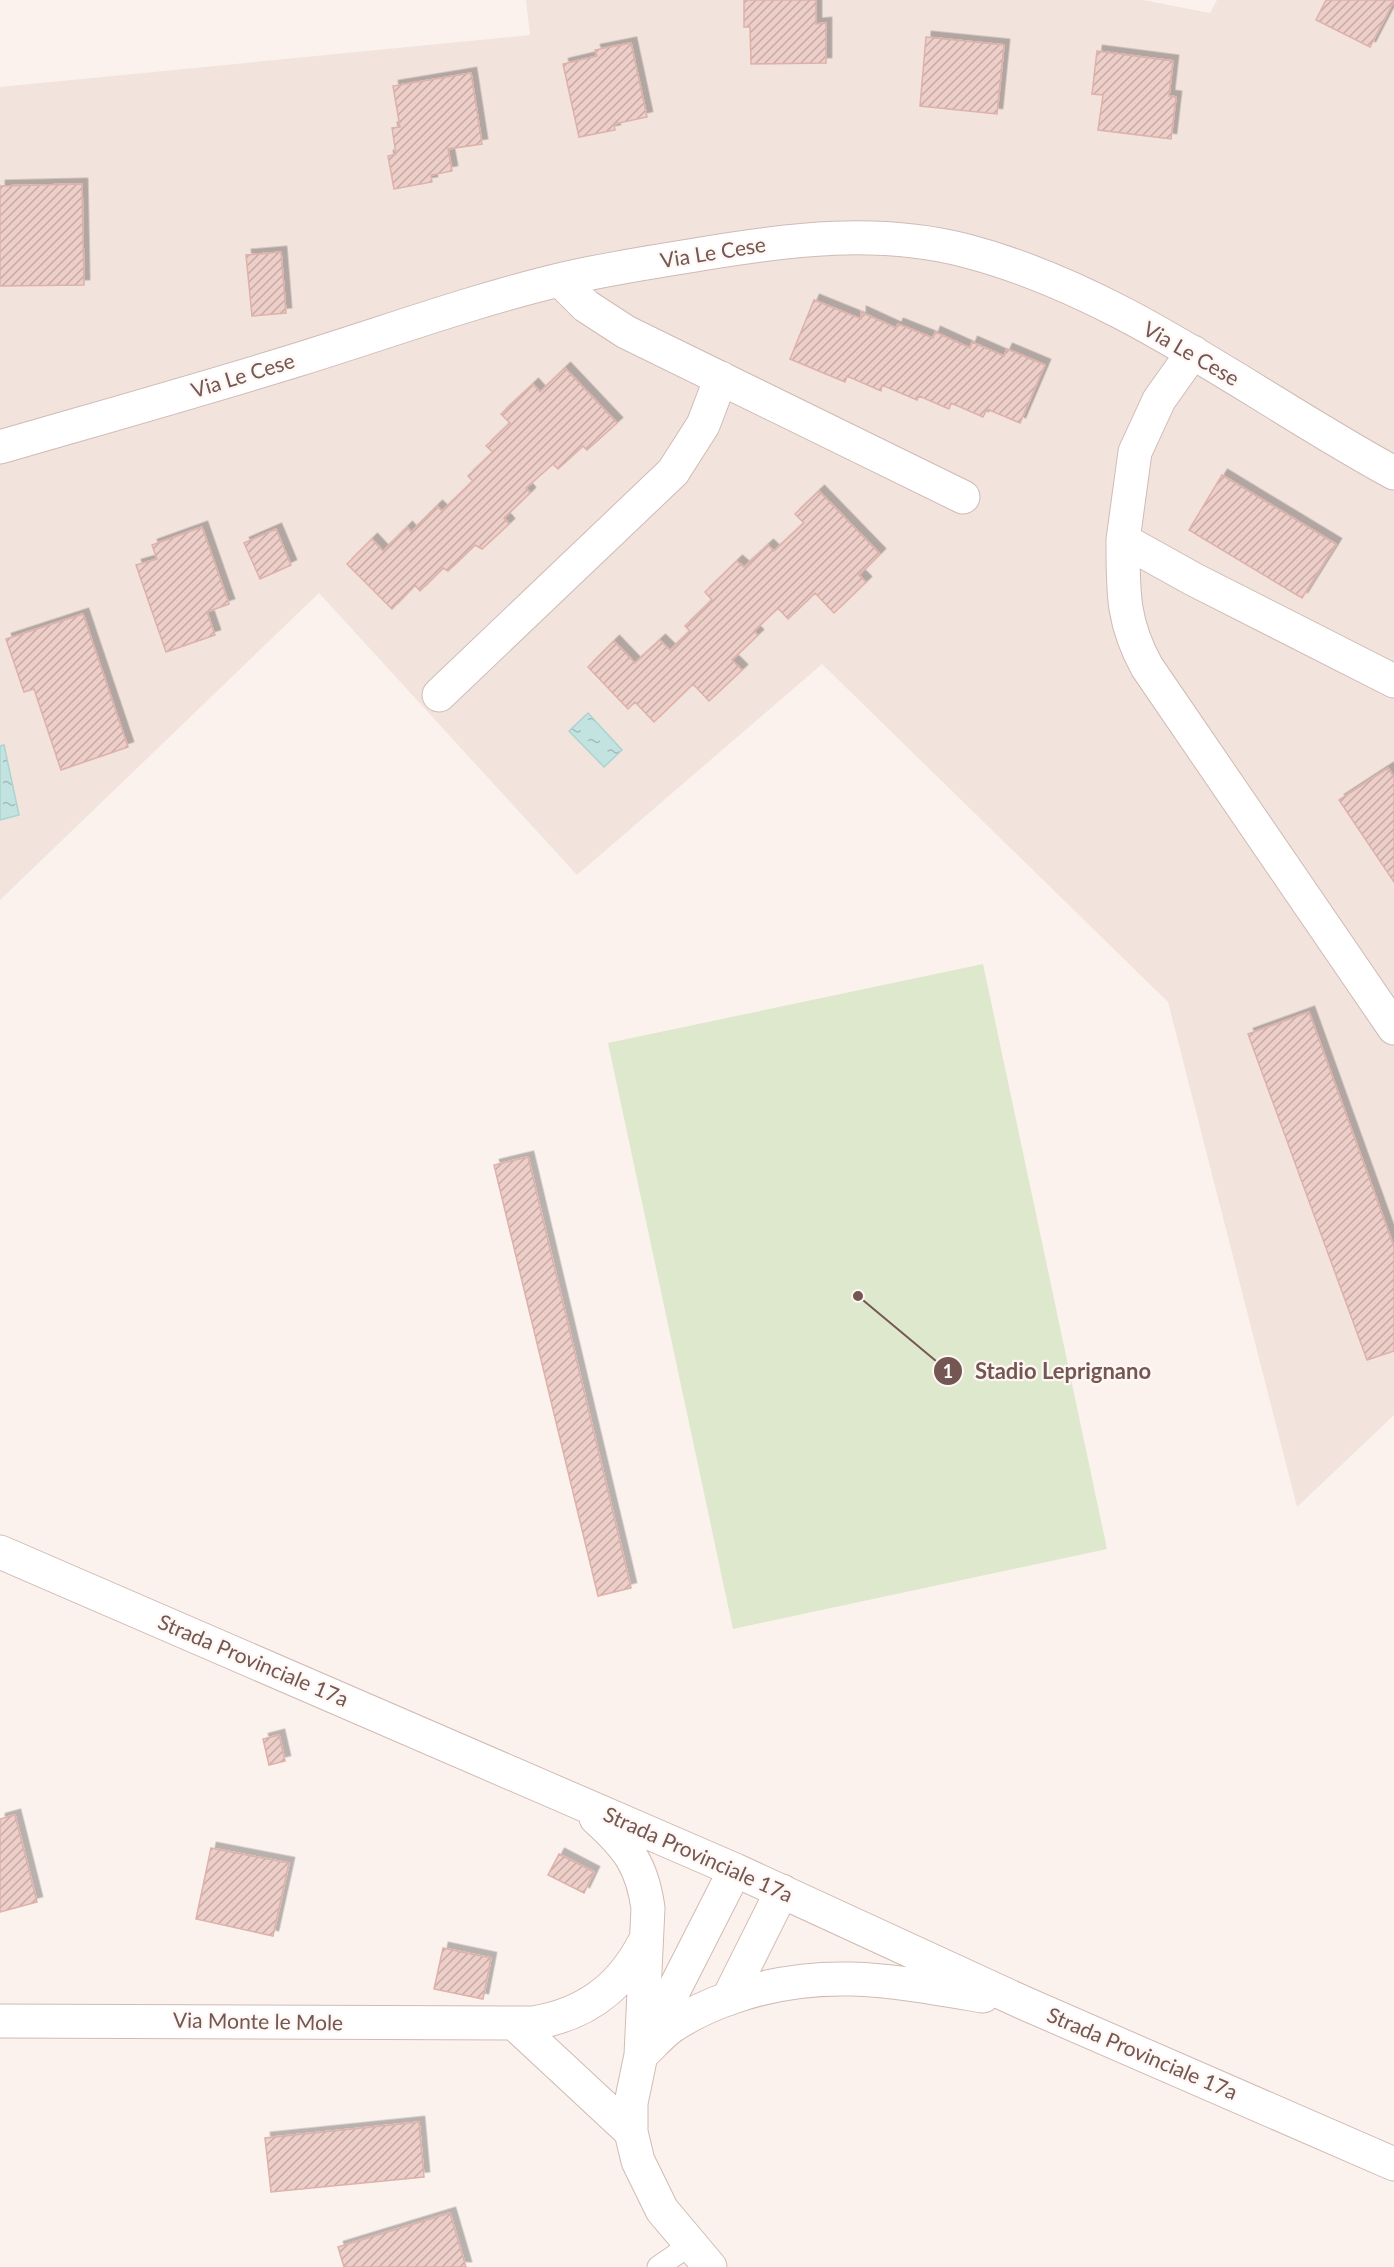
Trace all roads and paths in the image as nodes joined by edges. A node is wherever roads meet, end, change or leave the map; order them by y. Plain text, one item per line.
1 (560, 280) junction
2 (1193, 352) junction
3 (721, 378) junction
4 (0, 447) edge
5 (1394, 473) edge
6 (963, 497) dead end
7 (1123, 540) junction
8 (1394, 681) edge
9 (439, 694) dead end
10 (1394, 1028) edge
11 (0, 1552) edge
12 (579, 1802) junction
13 (735, 1870) junction
14 (782, 1891) junction
15 (644, 1943) junction
16 (728, 1999) junction
17 (1024, 2003) junction
18 (0, 2021) edge
19 (516, 2025) junction
20 (641, 2055) junction
21 (631, 2132) junction
22 (1394, 2164) edge
23 (700, 2256) edge
24 (658, 2267) edge

1 - 2 street, Via Le Cese
1 - 3 street
1 - 4 street, Via Le Cese
2 - 5 street, Via Le Cese
2 - 7 street
3 - 6 street
3 - 9 street
7 - 8 street
7 - 10 street
11 - 12 street, Strada Provinciale 17a
12 - 13 street, Strada Provinciale 17a
12 - 15 street
13 - 14 street, Strada Provinciale 17a
13 - 20 street
14 - 16 street
14 - 17 street, Strada Provinciale 17a
15 - 19 street, Via Monte le Mole
15 - 20 street
16 - 17 street
16 - 20 street
17 - 22 street, Strada Provinciale 17a
18 - 19 street, Via Monte le Mole
19 - 21 street
20 - 21 street
21 - 23 street
23 - 24 lane

